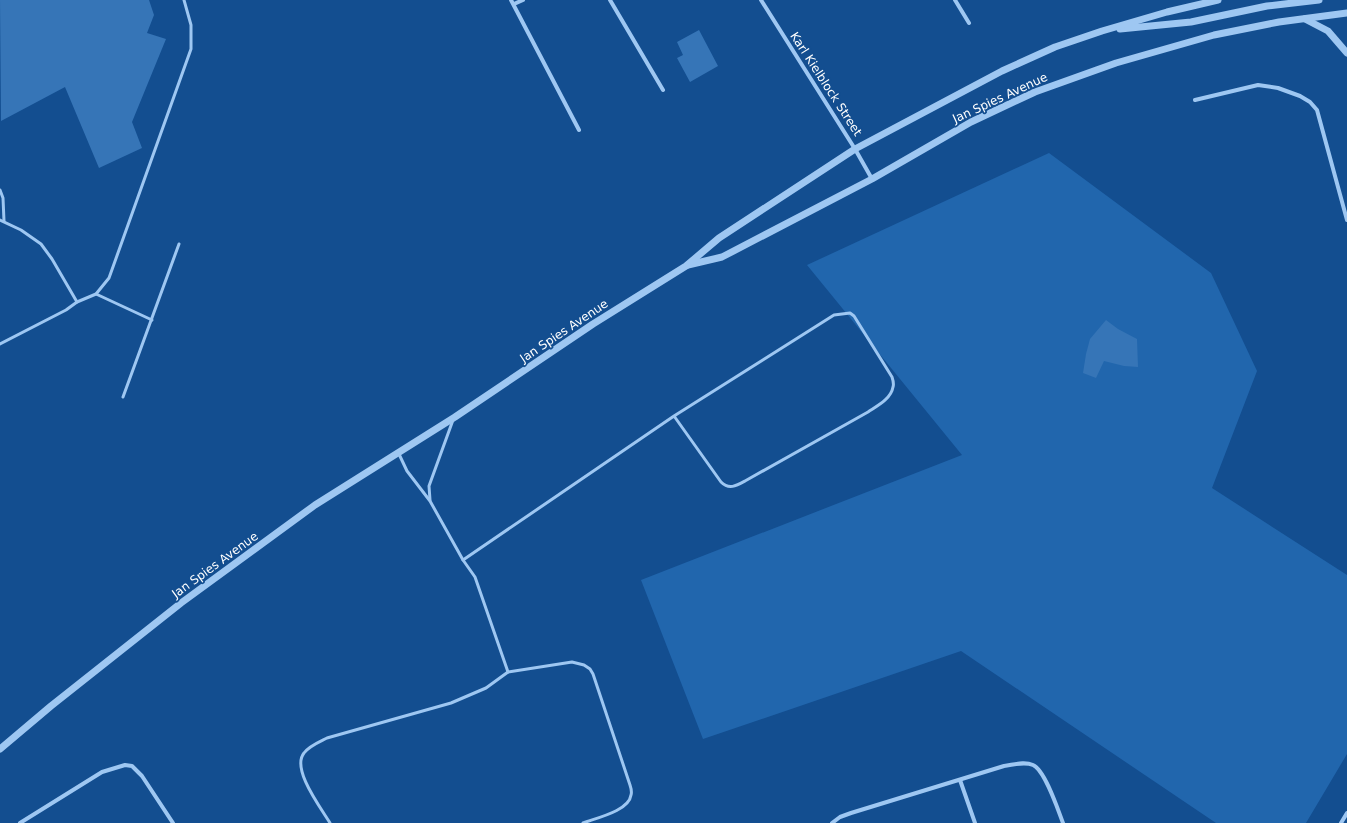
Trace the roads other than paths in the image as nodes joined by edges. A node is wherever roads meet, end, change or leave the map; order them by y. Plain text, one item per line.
1 (184, 0) edge
2 (523, 0) edge
3 (610, 0) edge
4 (761, 0) edge
5 (955, 0) edge
6 (1218, 0) edge
7 (1319, 0) edge
8 (512, 2) edge
9 (1347, 13) edge
10 (1305, 19) junction
11 (970, 24) dead end
12 (1102, 31) junction
13 (1347, 52) edge
14 (663, 90) dead end
15 (1195, 100) dead end
16 (579, 130) dead end
17 (855, 149) junction
18 (872, 179) junction
19 (0, 190) edge
20 (2, 220) edge
21 (1347, 220) edge
22 (179, 244) dead end
23 (686, 266) junction
24 (96, 294) junction
25 (77, 302) junction
26 (152, 320) junction
27 (0, 344) edge
28 (123, 397) dead end
29 (674, 416) junction
30 (455, 417) junction
31 (398, 452) junction
32 (430, 501) junction
33 (463, 560) junction
34 (508, 672) junction
35 (0, 748) edge
36 (960, 780) junction
37 (1347, 813) edge
38 (20, 823) edge
39 (173, 823) edge
40 (330, 823) edge
41 (583, 823) edge
42 (832, 823) edge
43 (975, 823) edge
44 (1063, 823) edge
45 (1341, 823) edge

1 - 24 lane
2 - 8 street
3 - 14 street
4 - 17 street, Karl Kielblock Street
5 - 11 street
6 - 12 street, Jan Spies Avenue
7 - 12 street
8 - 16 street
9 - 10 street, Jan Spies Avenue
10 - 13 street
10 - 18 street, Jan Spies Avenue
12 - 17 street, Jan Spies Avenue
15 - 21 street
17 - 18 street, Karl Kielblock Street
17 - 23 street, Jan Spies Avenue
18 - 23 street, Jan Spies Avenue
19 - 20 lane
20 - 25 lane
22 - 26 lane
23 - 30 street, Jan Spies Avenue
24 - 25 lane
24 - 26 lane
25 - 27 lane
26 - 28 lane
29 - 29 lane
29 - 33 lane
30 - 31 street, Jan Spies Avenue
30 - 32 lane
31 - 32 lane
31 - 35 street, Jan Spies Avenue
32 - 33 lane
33 - 34 lane
34 - 40 lane
34 - 41 lane
36 - 42 street
36 - 43 street
36 - 44 street
37 - 45 street
38 - 39 street

